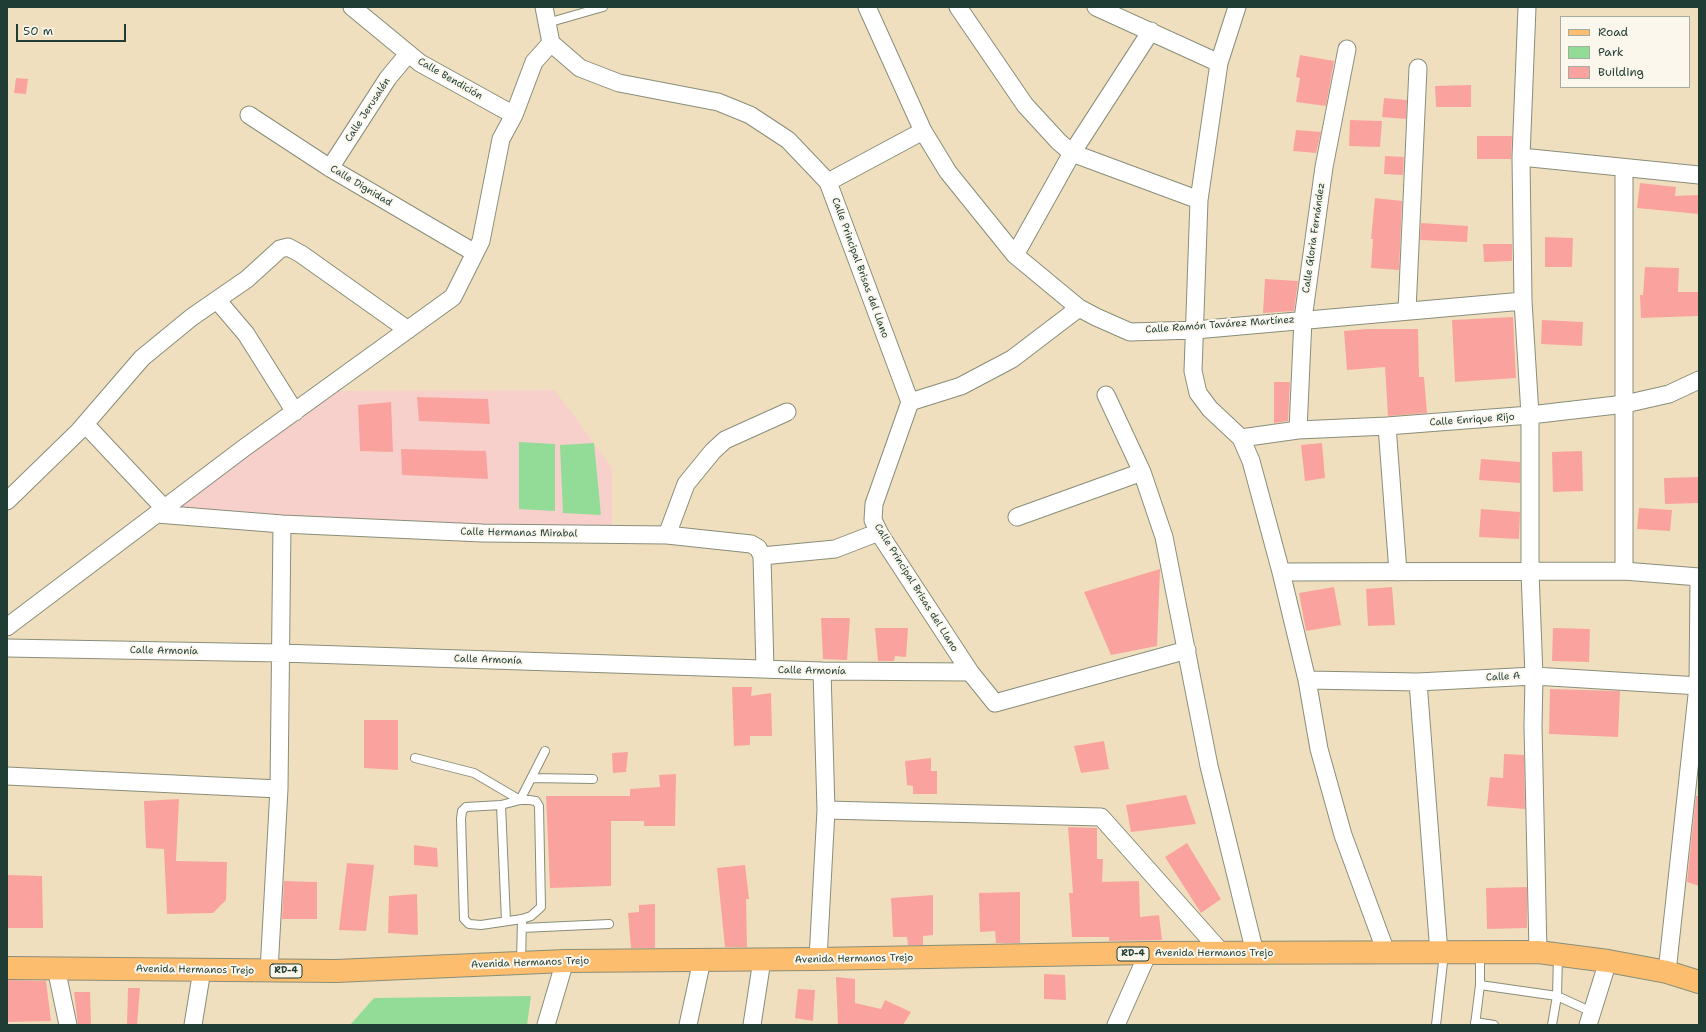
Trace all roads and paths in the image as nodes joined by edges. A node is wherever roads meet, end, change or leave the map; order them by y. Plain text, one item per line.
1 (352, 7) edge
2 (603, 7) edge
3 (867, 7) edge
4 (958, 7) edge
5 (1096, 7) edge
6 (1238, 7) edge
7 (1527, 7) edge
8 (546, 15) edge
9 (1151, 31) junction
10 (551, 43) junction
11 (1347, 49) dead end
12 (408, 54) junction
13 (1219, 63) junction
14 (1418, 68) dead end
15 (249, 115) dead end
16 (514, 115) junction
17 (923, 132) junction
18 (1072, 153) junction
19 (1521, 157) junction
20 (330, 168) junction
21 (1624, 168) junction
22 (1699, 175) edge
23 (828, 182) junction
24 (1199, 200) junction
25 (475, 253) junction
26 (1015, 255) junction
27 (217, 300) junction
28 (1523, 301) junction
29 (1079, 308) junction
30 (1407, 311) junction
31 (1303, 319) junction
32 (408, 330) junction
33 (1195, 330) junction
34 (1699, 380) edge
35 (1106, 395) dead end
36 (910, 402) junction
37 (1625, 404) junction
38 (294, 412) junction
39 (787, 412) dead end
40 (1530, 415) junction
41 (85, 424) junction
42 (1387, 426) junction
43 (1298, 430) junction
44 (1241, 438) junction
45 (1142, 472) junction
46 (7, 500) edge
47 (160, 511) junction
48 (1017, 517) dead end
49 (282, 524) junction
50 (879, 532) junction
51 (667, 535) junction
52 (762, 556) junction
53 (1624, 571) junction
54 (1282, 572) junction
55 (1398, 572) junction
56 (1530, 572) junction
57 (1699, 578) edge
58 (7, 627) edge
59 (7, 648) edge
60 (1188, 650) junction
61 (281, 653) junction
62 (764, 669) junction
63 (822, 671) junction
64 (970, 672) junction
65 (1534, 676) junction
66 (1307, 680) junction
67 (1418, 682) junction
68 (1698, 686) edge
69 (545, 751) dead end
70 (415, 758) dead end
71 (7, 776) edge
72 (533, 778) junction
73 (593, 780) dead end
74 (279, 789) junction
75 (520, 800) junction
76 (501, 805) junction
77 (826, 810) junction
78 (506, 921) junction
79 (522, 924) junction
80 (609, 924) dead end
81 (1386, 952) junction
82 (1480, 952) junction
83 (1148, 953) junction
84 (1255, 953) junction
85 (1442, 953) junction
86 (1548, 953) junction
87 (1223, 954) junction
88 (818, 959) junction
89 (702, 960) junction
90 (762, 960) junction
91 (565, 961) junction
92 (1608, 961) junction
93 (521, 963) junction
94 (7, 968) edge
95 (56, 968) junction
96 (202, 970) junction
97 (269, 971) junction
98 (1667, 972) junction
99 (1699, 982) edge
100 (1480, 985) junction
101 (1557, 996) junction
102 (1590, 1019) edge
103 (1475, 1024) edge
104 (68, 1025) edge
105 (193, 1025) edge
106 (546, 1025) edge
107 (688, 1025) edge
108 (752, 1025) edge
109 (1116, 1025) edge
110 (1436, 1025) edge
111 (1494, 1025) edge
112 (1552, 1025) edge

1 - 12 street, Calle Bendición
2 - 8 lane
3 - 17 street, Calle Ramón Tavárez Martínez
4 - 18 street
5 - 9 street
6 - 13 street
7 - 19 street
8 - 10 street
9 - 13 street
9 - 18 street
10 - 16 street
10 - 23 street, Calle Principal Brisas del Llano
11 - 31 street, Calle Gloria Fernández
12 - 16 street, Calle Bendición
12 - 20 street, Calle Jerusalén
13 - 24 street
14 - 30 street
15 - 20 street, Calle Dignidad
16 - 25 street
17 - 23 street
17 - 26 street, Calle Ramón Tavárez Martínez
18 - 24 street
18 - 26 street
19 - 21 street
19 - 28 street
20 - 25 street, Calle Dignidad
21 - 22 street
21 - 37 street
23 - 36 street, Calle Principal Brisas del Llano
24 - 33 street
25 - 32 street
26 - 29 street, Calle Ramón Tavárez Martínez
27 - 32 street
27 - 38 street
27 - 41 street
28 - 30 street, Calle Ramón Tavárez Martínez
28 - 40 street
29 - 33 street, Calle Ramón Tavárez Martínez
29 - 36 street
30 - 31 street, Calle Ramón Tavárez Martínez
31 - 33 street, Calle Ramón Tavárez Martínez
31 - 43 street, Calle Gloria Fernández
32 - 38 street
33 - 44 street
34 - 37 street, Calle Enrique Rijo
35 - 45 street
36 - 50 street, Calle Principal Brisas del Llano
37 - 40 street, Calle Enrique Rijo
37 - 53 street
38 - 47 street
39 - 51 street
40 - 42 street, Calle Enrique Rijo
40 - 56 street
41 - 46 street
41 - 47 street
42 - 43 street, Calle Enrique Rijo
42 - 55 street
43 - 44 street, Calle Enrique Rijo
44 - 54 street
45 - 48 street
45 - 60 street
47 - 49 street, Calle Hermanas Mirabal
47 - 58 street
49 - 51 street, Calle Hermanas Mirabal
49 - 61 street
50 - 52 street
50 - 64 street, Calle Principal Brisas del Llano
51 - 52 street, Calle Hermanas Mirabal
52 - 62 street
53 - 56 street
53 - 57 street
54 - 55 street
54 - 66 street
55 - 56 street
56 - 65 street
57 - 68 street
59 - 61 street, Calle Armonía
60 - 64 street, Calle Principal Brisas del Llano
60 - 84 street
61 - 62 street, Calle Armonía
61 - 74 street
62 - 63 street, Calle Armonía
63 - 64 street, Calle Armonía
63 - 77 street
65 - 67 street, Calle A
65 - 68 street, Calle A
65 - 86 street
66 - 67 street, Calle A
66 - 81 street
67 - 85 street
68 - 98 street
69 - 72 lane
70 - 75 lane
71 - 74 street
72 - 73 lane
72 - 75 lane
74 - 97 street
75 - 76 lane
75 - 79 lane
76 - 78 lane
76 - 78 lane
77 - 87 street
77 - 88 street
78 - 79 lane
79 - 80 lane
79 - 93 lane
81 - 84 main road, Avenida Hermanos Trejo / RD-4
81 - 85 main road, Avenida Hermanos Trejo / RD-4
82 - 85 main road, Avenida Hermanos Trejo / RD-4
82 - 86 main road, Avenida Hermanos Trejo / RD-4
82 - 100 lane
83 - 87 main road, Avenida Hermanos Trejo / RD-4
83 - 88 main road, Avenida Hermanos Trejo / RD-4
83 - 109 street
84 - 87 main road, Avenida Hermanos Trejo / RD-4
85 - 110 lane
86 - 92 main road, Avenida Hermanos Trejo / RD-4
86 - 101 lane
88 - 90 main road, Avenida Hermanos Trejo / RD-4
89 - 90 main road, Avenida Hermanos Trejo / RD-4
89 - 91 main road, Avenida Hermanos Trejo / RD-4
89 - 107 street
90 - 108 street
91 - 93 main road, Avenida Hermanos Trejo / RD-4
91 - 106 street
92 - 98 main road, Avenida Hermanos Trejo / RD-4
92 - 102 street
93 - 97 main road, Avenida Hermanos Trejo / RD-4
94 - 95 main road, Avenida Hermanos Trejo / RD-4
95 - 96 main road, Avenida Hermanos Trejo / RD-4
95 - 104 street
96 - 97 main road, Avenida Hermanos Trejo / RD-4
96 - 105 street
98 - 99 main road, Avenida Hermanos Trejo / RD-4
100 - 101 lane
100 - 103 lane
101 - 102 lane
101 - 112 lane
103 - 111 lane

